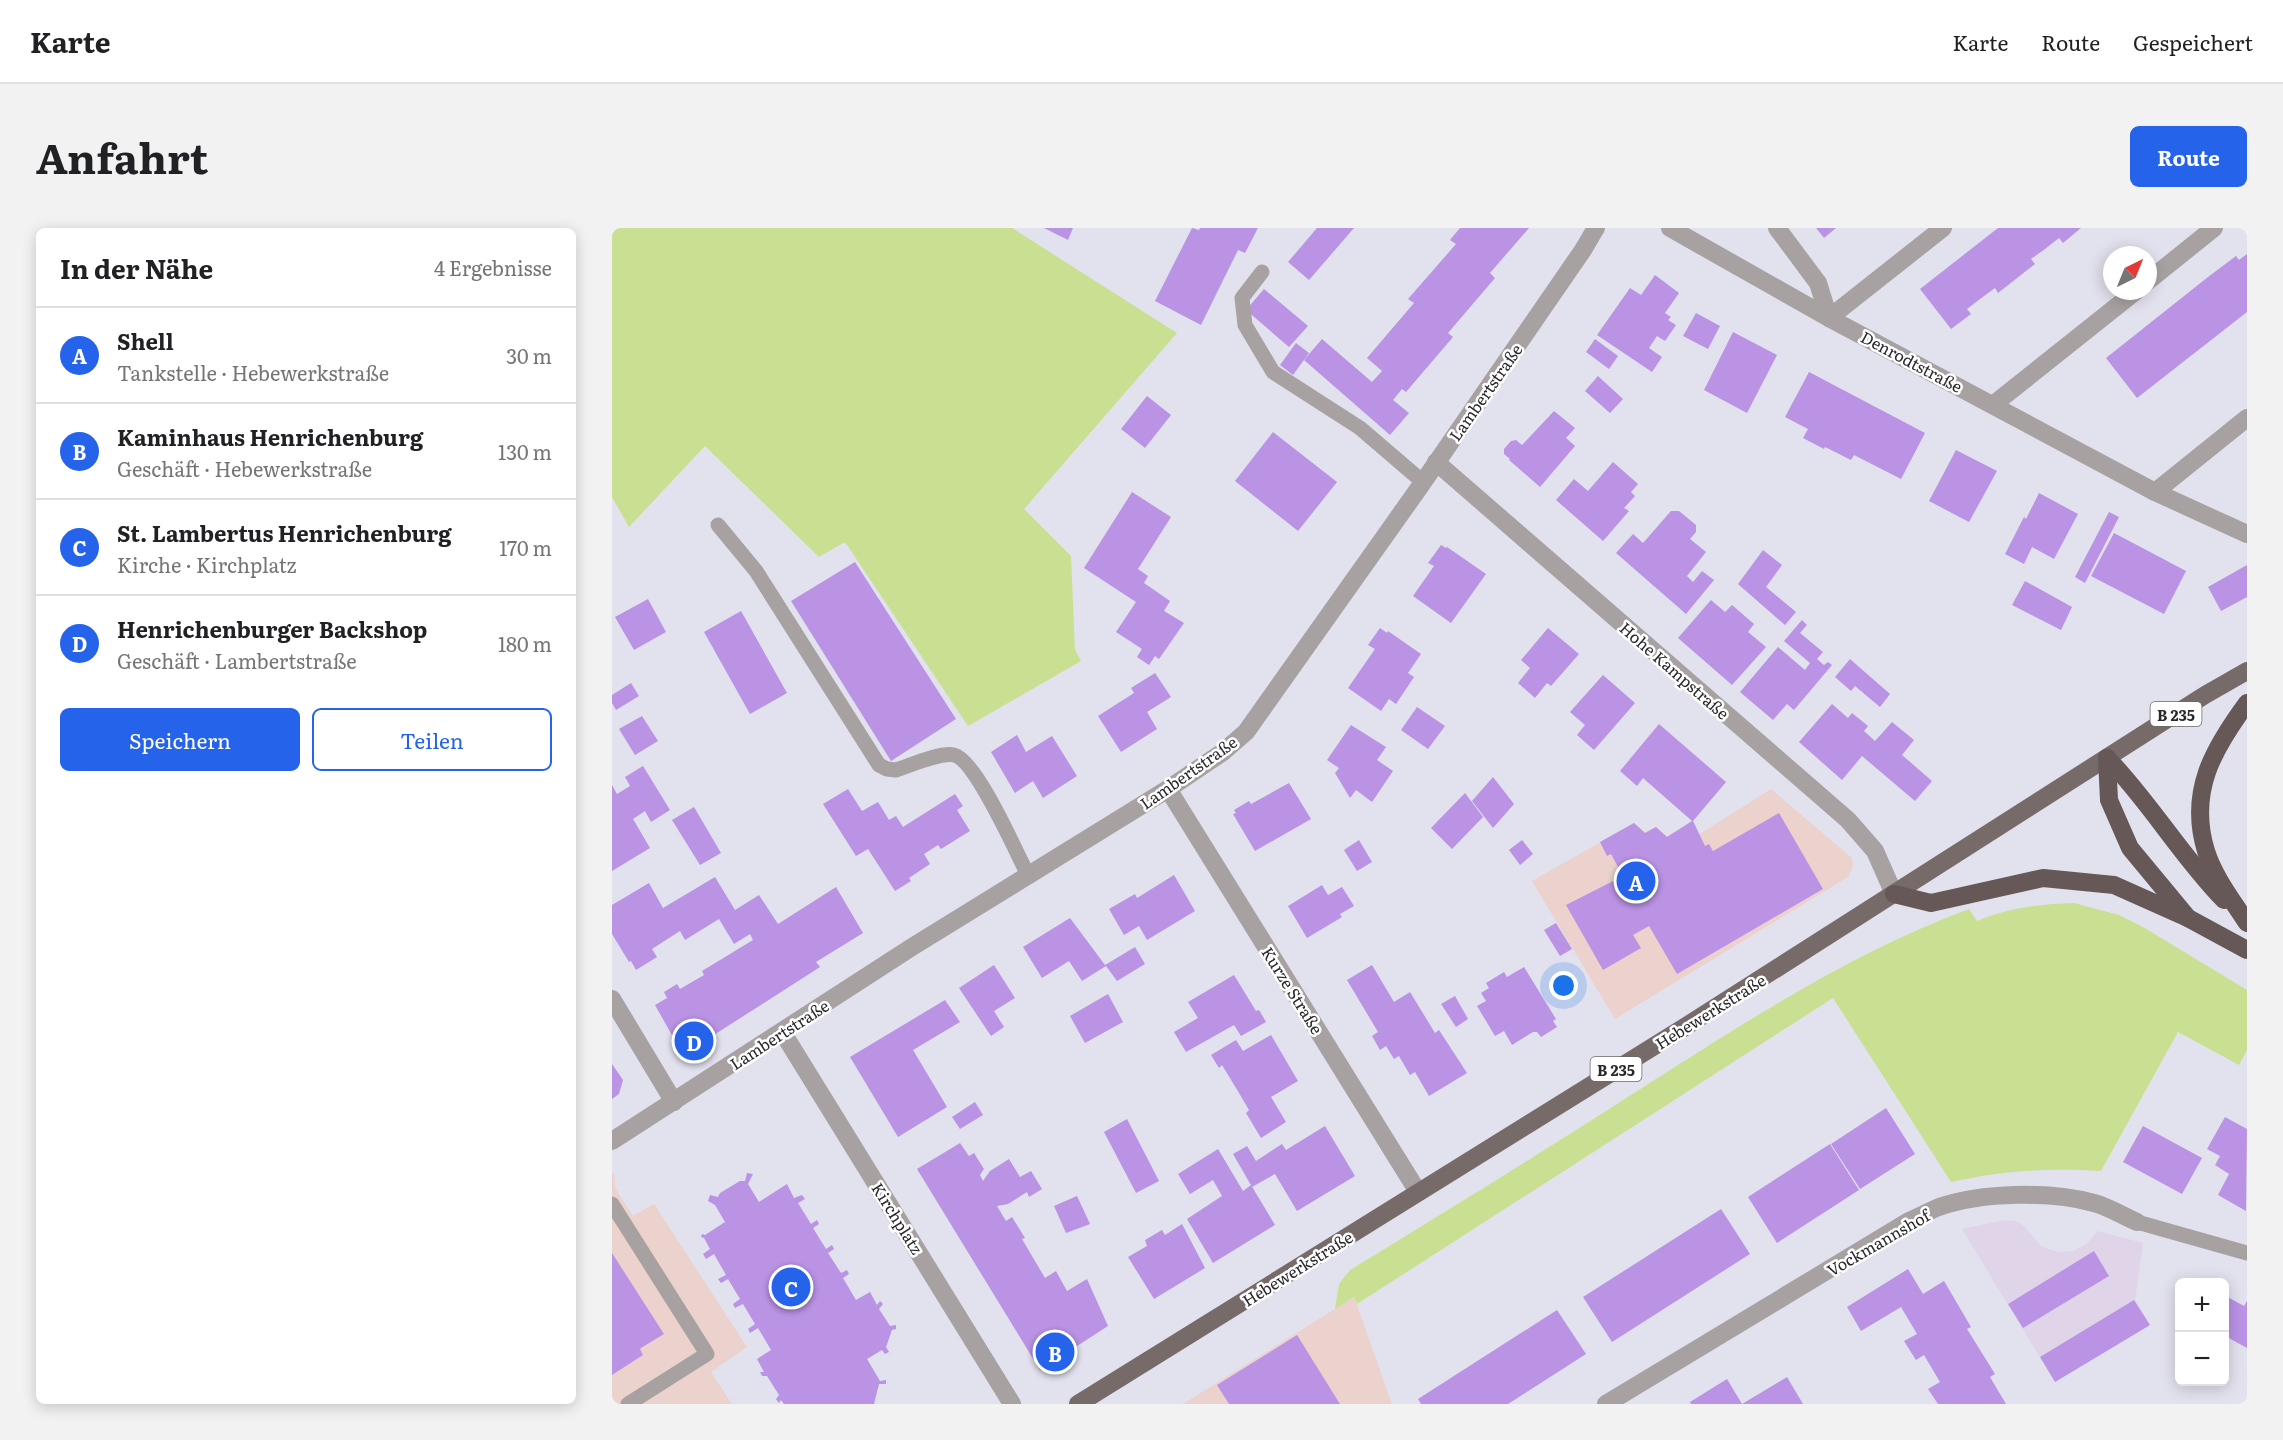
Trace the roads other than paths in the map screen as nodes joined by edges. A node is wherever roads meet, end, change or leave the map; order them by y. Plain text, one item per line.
1 (1596, 228) edge
2 (1670, 228) edge
3 (1777, 228) edge
4 (1943, 228) edge
5 (2214, 228) edge
6 (1263, 272) dead end
7 (2157, 274) edge
8 (2125, 300) edge
9 (1829, 318) junction
10 (1994, 404) junction
11 (2247, 418) edge
12 (1436, 462) junction
13 (1422, 482) junction
14 (2155, 492) junction
15 (718, 525) dead end
16 (2247, 534) edge
17 (2247, 671) edge
18 (2247, 704) edge
19 (2107, 758) junction
20 (1168, 789) junction
21 (1028, 875) junction
22 (1894, 894) junction
23 (2188, 918) junction
24 (2247, 924) edge
25 (2247, 950) edge
26 (612, 999) edge
27 (783, 1033) junction
28 (674, 1102) junction
29 (612, 1141) edge
30 (1419, 1192) junction
31 (612, 1204) edge
32 (2136, 1222) joint
33 (2247, 1253) edge
34 (628, 1404) edge
35 (1012, 1404) edge
36 (1078, 1404) edge
37 (1606, 1404) edge

1 - 12 street, Lambertstraße
2 - 9 street, Denrodtstraße
3 - 9 street
4 - 9 street
5 - 7 street
6 - 13 lane
8 - 10 street
9 - 10 street, Denrodtstraße
10 - 14 street, Denrodtstraße
11 - 14 street
12 - 13 street, Lambertstraße
12 - 22 street, Hohe Kampstraße
13 - 20 street, Lambertstraße
14 - 16 street, Denrodtstraße
15 - 21 lane
17 - 19 main road, Hebewerkstraße / B 235
18 - 24 highway
19 - 22 main road, Hebewerkstraße / B 235
19 - 23 highway
19 - 24 highway
20 - 21 street, Lambertstraße
20 - 30 street, Kurze Straße
21 - 27 street, Lambertstraße
22 - 23 highway
22 - 30 main road, Hebewerkstraße / B 235
23 - 25 highway
26 - 28 street
27 - 28 street, Lambertstraße
27 - 35 street, Kirchplatz
28 - 29 street, Lambertstraße
30 - 36 main road, Hebewerkstraße / B 235
31 - 34 lane
32 - 33 lane, Vockmannshof
32 - 37 street, Vockmannshof

